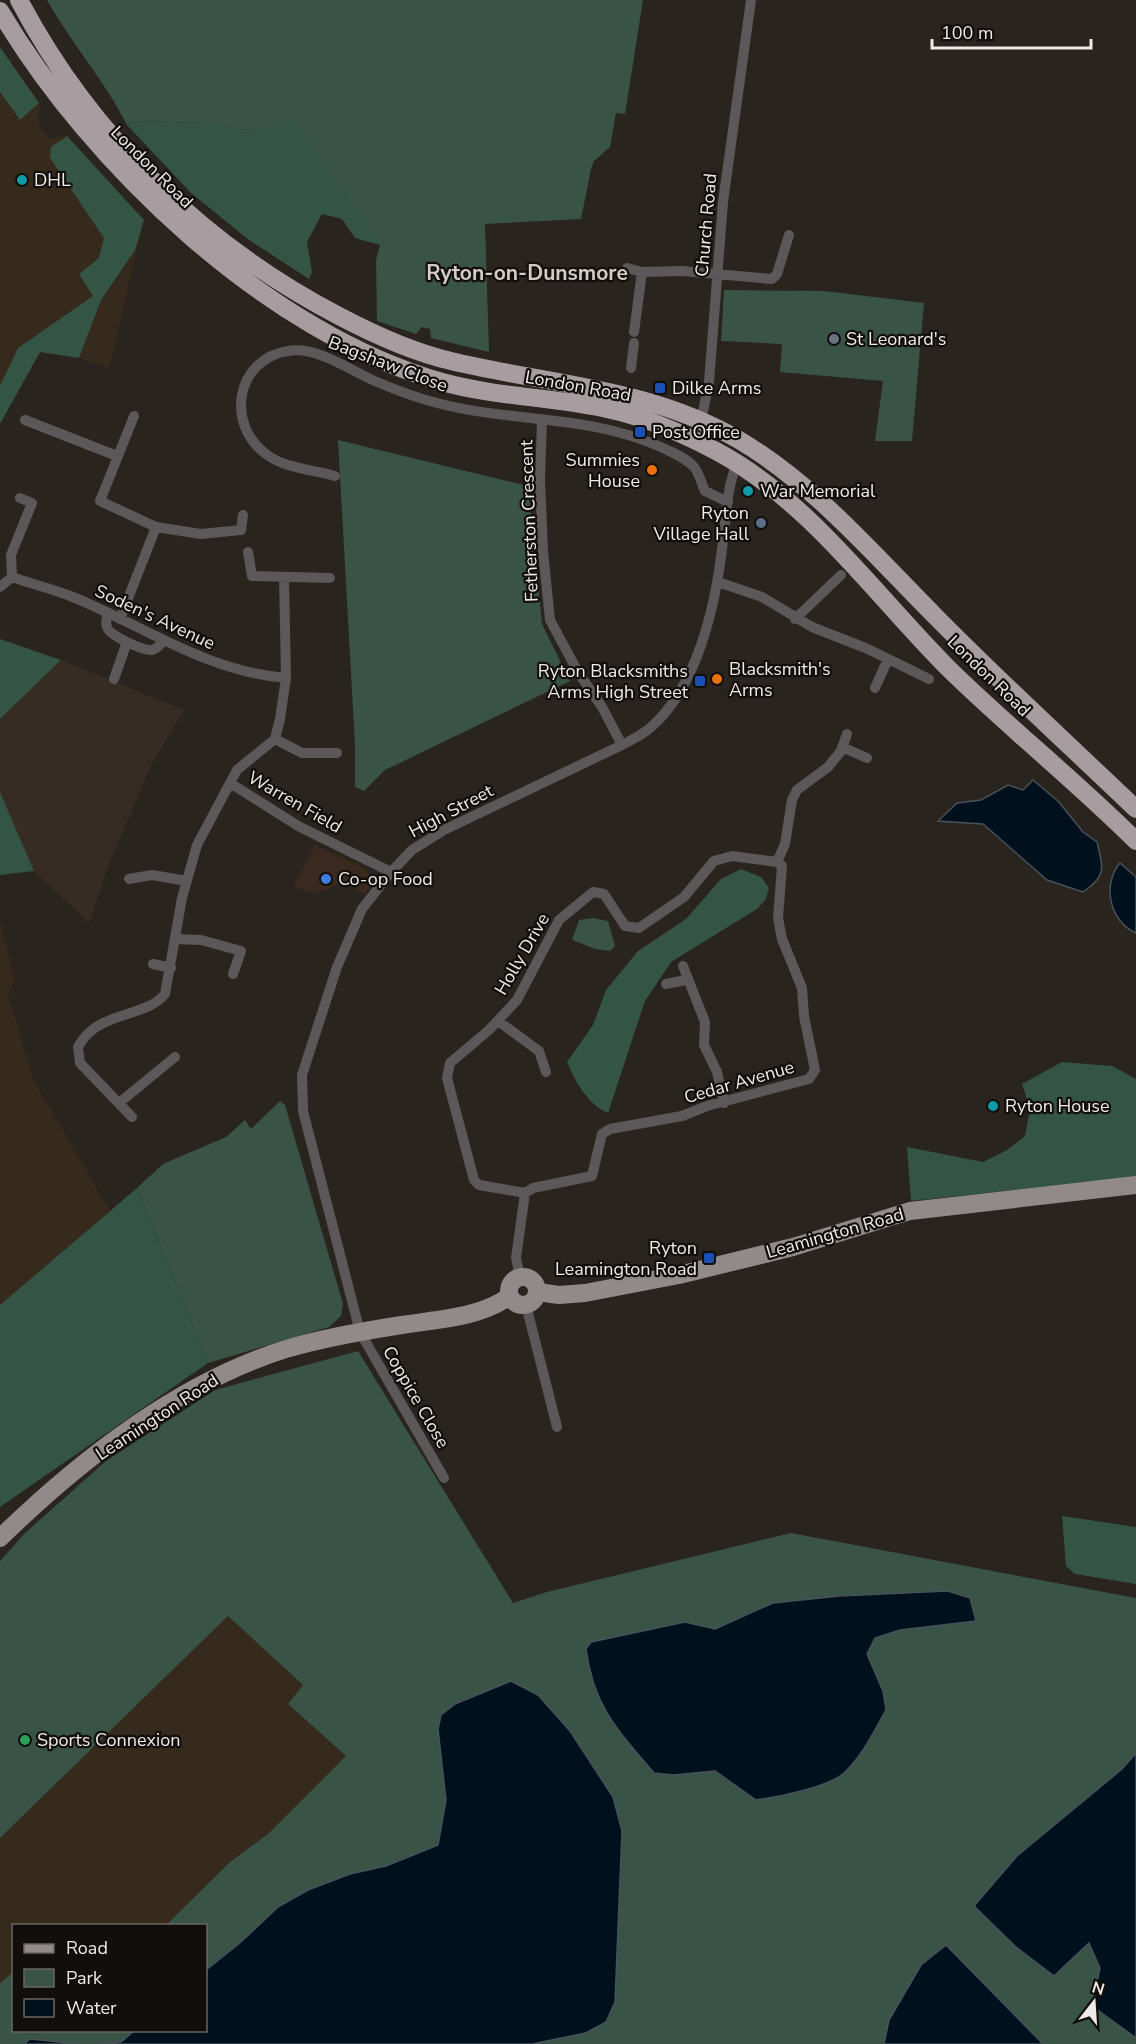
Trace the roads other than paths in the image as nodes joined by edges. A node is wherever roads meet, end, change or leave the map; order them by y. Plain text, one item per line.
1 (19, 0) edge
2 (751, 0) edge
3 (0, 11) edge
4 (789, 235) dead end
5 (627, 268) dead end
6 (642, 272) junction
7 (718, 274) junction
8 (631, 368) dead end
9 (134, 416) dead end
10 (542, 419) junction
11 (25, 420) dead end
12 (701, 421) junction
13 (714, 450) junction
14 (117, 456) junction
15 (737, 463) junction
16 (334, 476) dead end
17 (20, 498) dead end
18 (728, 502) junction
19 (243, 515) dead end
20 (156, 527) junction
21 (248, 552) dead end
22 (841, 575) dead end
23 (12, 577) junction
24 (284, 577) junction
25 (330, 578) dead end
26 (718, 582) junction
27 (0, 587) edge
28 (108, 613) junction
29 (120, 619) junction
30 (795, 619) junction
31 (163, 641) junction
32 (127, 642) junction
33 (888, 658) junction
34 (286, 678) junction
35 (114, 679) dead end
36 (929, 679) dead end
37 (875, 688) dead end
38 (846, 734) dead end
39 (275, 739) junction
40 (622, 745) junction
41 (842, 747) junction
42 (338, 753) dead end
43 (867, 758) dead end
44 (230, 783) junction
45 (1136, 809) edge
46 (1136, 841) edge
47 (777, 862) junction
48 (392, 872) junction
49 (129, 879) dead end
50 (187, 881) junction
51 (176, 939) junction
52 (153, 964) dead end
53 (683, 966) dead end
54 (171, 968) junction
55 (233, 974) dead end
56 (686, 980) junction
57 (666, 984) dead end
58 (498, 1022) junction
59 (175, 1057) dead end
60 (546, 1072) dead end
61 (118, 1103) junction
62 (724, 1103) junction
63 (132, 1117) dead end
64 (1136, 1185) edge
65 (525, 1193) junction
66 (520, 1277) joint
67 (524, 1298) junction
68 (360, 1332) junction
69 (557, 1427) dead end
70 (444, 1478) dead end
71 (0, 1538) edge

1 - 12 highway, London Road
2 - 7 street, Church Road
3 - 13 highway, London Road
4 - 7 street
5 - 6 street
6 - 7 street
6 - 8 street
7 - 12 street, Church Road
9 - 14 street
10 - 16 street, Bagshaw Close
10 - 18 street, Bagshaw Close
10 - 40 street, Fetherston Crescent
11 - 14 street
12 - 13 street
12 - 45 highway, London Road
13 - 15 highway, London Road
14 - 20 street
15 - 18 street, High Street
15 - 46 highway, London Road
17 - 23 street
18 - 26 street, High Street
19 - 20 street
20 - 29 street
21 - 24 street
22 - 30 street
23 - 27 street
23 - 28 street, Soden's Avenue
24 - 25 street
24 - 34 street
26 - 30 street
26 - 40 street, High Street
28 - 29 street, Soden's Avenue
28 - 32 street
29 - 31 street, Soden's Avenue
30 - 33 street
31 - 32 street
31 - 34 street, Soden's Avenue
32 - 35 street
33 - 36 street
33 - 37 street
34 - 39 street
38 - 41 street
39 - 42 street
39 - 44 street
40 - 48 street, High Street
41 - 43 street
41 - 47 street
44 - 48 street, Warren Field
44 - 50 street, Warren Field
47 - 58 street, Holly Drive
47 - 62 street, Cedar Avenue
48 - 68 street, High Street
49 - 50 street
50 - 51 street, Warren Field
51 - 54 street, Warren Field
51 - 55 street
52 - 54 street
53 - 56 street
54 - 61 street, Warren Field
56 - 57 street
56 - 62 street
58 - 60 street, Holly Drive
58 - 65 street, Holly Drive
59 - 61 street
61 - 63 street
62 - 65 street, Cedar Avenue
64 - 67 main road, Leamington Road
65 - 66 street
66 - 67 main road
67 - 68 main road, Leamington Road
67 - 69 street
68 - 70 street, Coppice Close
68 - 71 main road, Leamington Road

